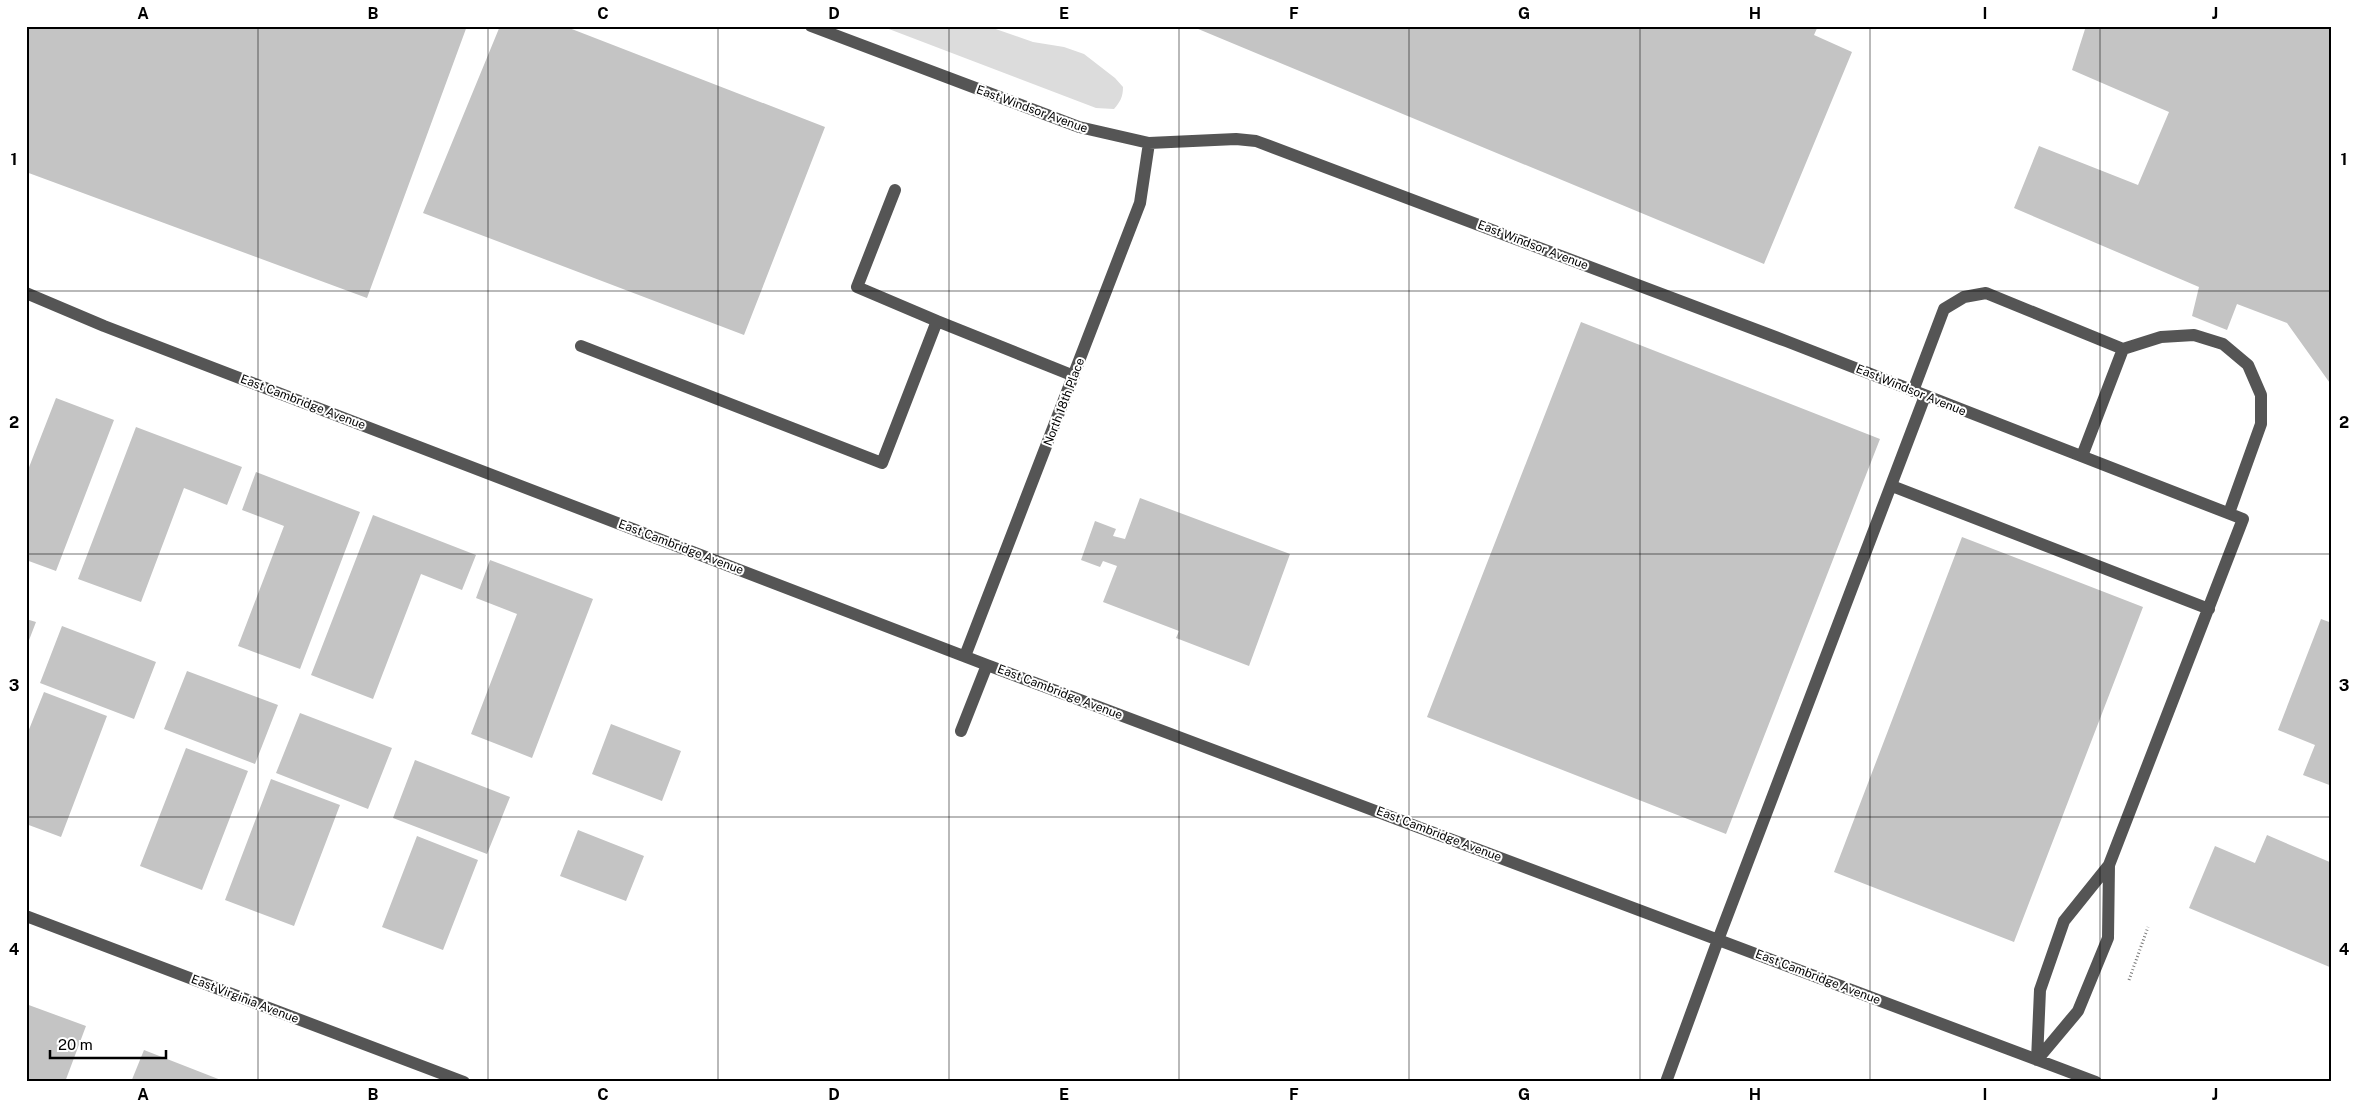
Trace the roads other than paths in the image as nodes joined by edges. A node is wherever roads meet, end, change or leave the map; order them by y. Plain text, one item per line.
1 (811, 26) edge
2 (1150, 143) junction
3 (895, 190) dead end
4 (26, 293) edge
5 (937, 321) junction
6 (581, 346) dead end
7 (2123, 349) junction
8 (1074, 376) junction
9 (1913, 391) junction
10 (1925, 396) junction
11 (2082, 456) junction
12 (1892, 486) junction
13 (2229, 513) junction
14 (2209, 609) junction
15 (965, 656) junction
16 (988, 665) junction
17 (961, 731) dead end
18 (2109, 865) junction
19 (26, 916) edge
20 (1718, 940) junction
21 (2038, 1060) junction
22 (464, 1082) edge
23 (1666, 1082) edge
24 (2096, 1082) edge

1 - 2 street, East Windsor Avenue
2 - 8 street, North 18th Place
2 - 9 street, East Windsor Avenue
3 - 5 street
4 - 15 street, East Cambridge Avenue
5 - 6 street
5 - 8 street
7 - 9 street
7 - 11 street
7 - 13 street
8 - 15 street, North 18th Place
9 - 10 street, East Windsor Avenue
10 - 11 street, East Windsor Avenue
10 - 12 street
11 - 13 street, East Windsor Avenue
12 - 14 street
12 - 20 street
13 - 14 street, East Windsor Avenue
14 - 18 street
15 - 16 street, East Cambridge Avenue
16 - 17 street
16 - 20 street, East Cambridge Avenue
18 - 21 street
18 - 21 street
19 - 22 street, East Virginia Avenue
20 - 21 street, East Cambridge Avenue
20 - 23 street
21 - 24 street, East Cambridge Avenue

